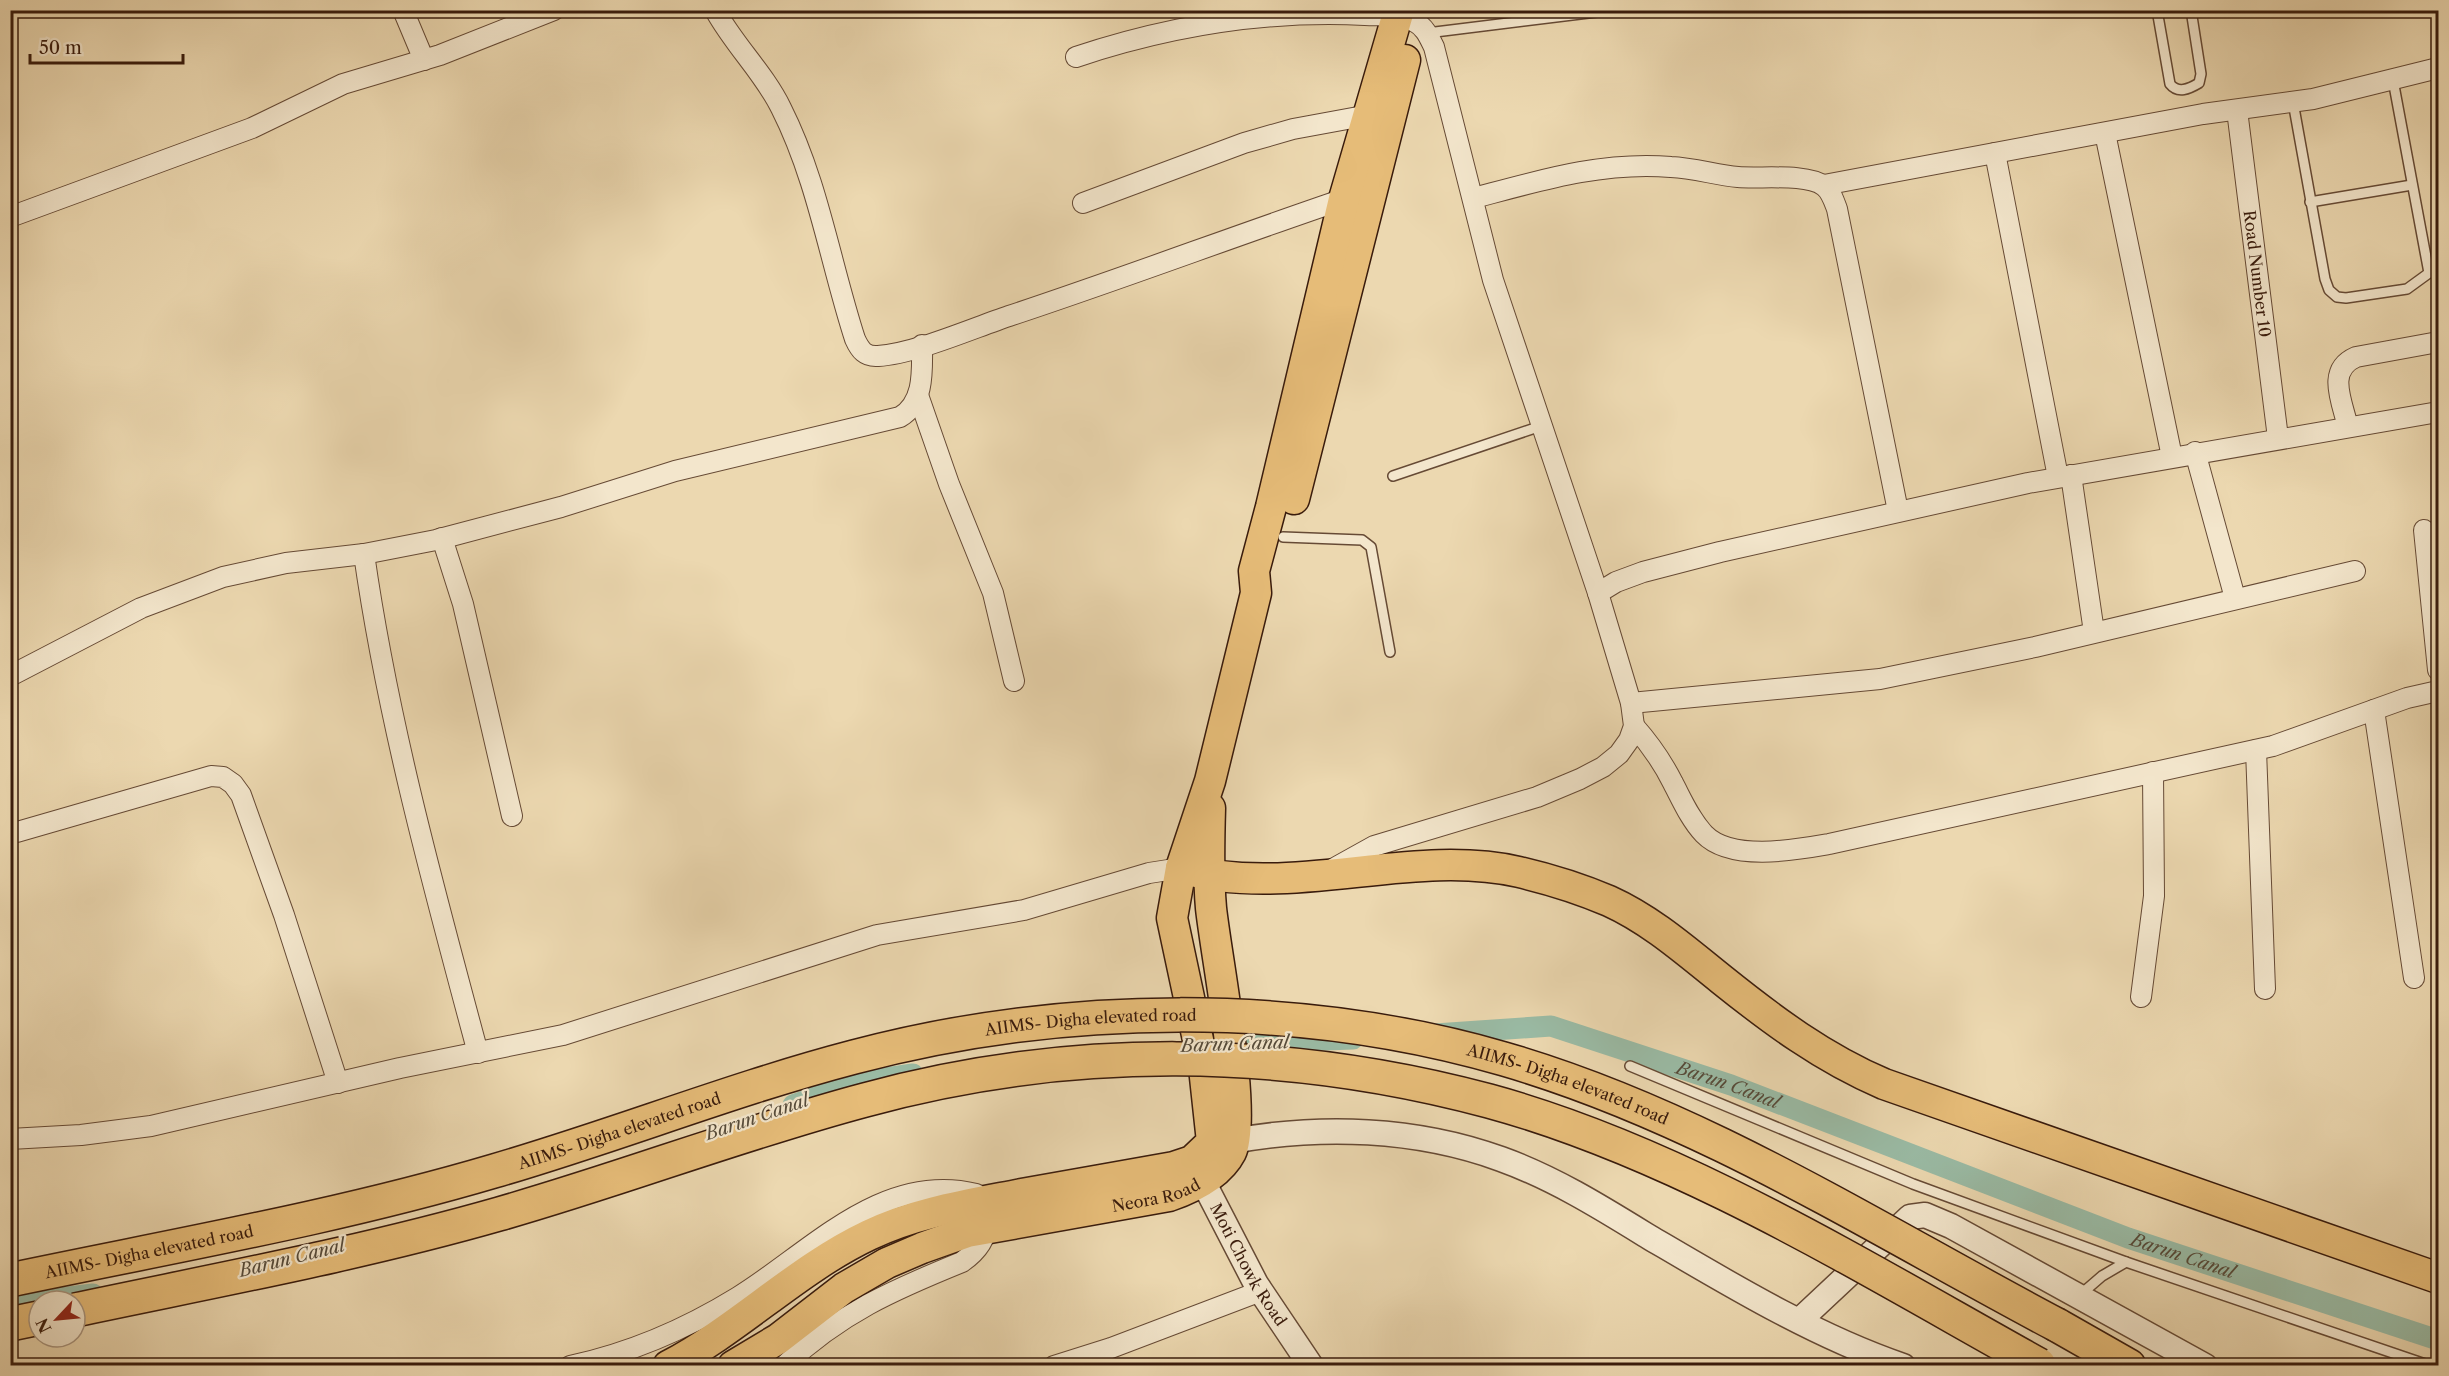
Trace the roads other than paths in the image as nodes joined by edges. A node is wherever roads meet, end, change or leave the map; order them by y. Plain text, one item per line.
1 (403, 10) edge
2 (554, 10) edge
3 (715, 10) edge
4 (1613, 10) edge
5 (2157, 10) edge
6 (2191, 10) edge
7 (1411, 18) edge
8 (1076, 57) dead end
9 (424, 60) junction
10 (2439, 68) edge
11 (2393, 80) junction
12 (2293, 102) junction
13 (2238, 110) junction
14 (1369, 115) junction
15 (2105, 133) junction
16 (1995, 153) junction
17 (1824, 185) junction
18 (2412, 185) junction
19 (1474, 198) junction
20 (1344, 199) junction
21 (2310, 202) junction
22 (1083, 203) dead end
23 (10, 217) edge
24 (2439, 342) edge
25 (922, 345) junction
26 (918, 395) junction
27 (2439, 412) edge
28 (1542, 426) junction
29 (2348, 427) junction
30 (2278, 438) junction
31 (2195, 452) junction
32 (2172, 457) junction
33 (2065, 476) junction
34 (1393, 477) dead end
35 (1898, 511) junction
36 (2424, 530) dead end
37 (1283, 537) junction
38 (442, 538) junction
39 (364, 554) junction
40 (2355, 571) dead end
41 (1256, 593) junction
42 (1598, 593) junction
43 (2235, 598) junction
44 (2094, 632) junction
45 (1390, 652) dead end
46 (2439, 670) edge
47 (10, 676) edge
48 (1014, 681) dead end
49 (2439, 691) edge
50 (1631, 703) junction
51 (2374, 710) junction
52 (1634, 726) junction
53 (2256, 750) junction
54 (2153, 772) junction
55 (1210, 781) junction
56 (512, 816) dead end
57 (17, 832) dead end
58 (1180, 868) junction
59 (1209, 876) junction
60 (1322, 876) junction
61 (2414, 978) dead end
62 (2265, 989) dead end
63 (2141, 997) dead end
64 (478, 1053) junction
65 (1630, 1066) dead end
66 (1218, 1068) junction
67 (338, 1083) junction
68 (10, 1139) edge
69 (1233, 1141) junction
70 (1198, 1171) junction
71 (974, 1217) junction
72 (2126, 1263) junction
73 (2439, 1278) edge
74 (10, 1280) edge
75 (1261, 1291) junction
76 (2077, 1297) junction
77 (87, 1308) edge
78 (27, 1320) edge
79 (1800, 1320) junction
80 (10, 1324) edge
81 (570, 1365) edge
82 (668, 1365) edge
83 (733, 1365) edge
84 (784, 1365) edge
85 (1054, 1365) edge
86 (1311, 1365) edge
87 (1904, 1365) edge
88 (2039, 1365) edge
89 (2129, 1365) edge
90 (2205, 1365) edge
91 (2431, 1365) edge

1 - 9 street
2 - 9 street
3 - 25 street
4 - 7 lane
5 - 6 lane
7 - 8 street
7 - 14 main road
7 - 19 street
7 - 37 main road
9 - 23 street
10 - 11 street
11 - 12 street
11 - 18 lane
12 - 13 street
12 - 21 lane
13 - 15 street
13 - 30 street, Road Number 10
14 - 20 main road
14 - 22 street
15 - 16 street
15 - 32 street
16 - 17 street
16 - 33 street
17 - 19 street
17 - 35 street
18 - 21 lane
18 - 21 lane
19 - 28 street
20 - 25 street
20 - 41 main road
24 - 29 street
25 - 26 street
26 - 38 street
26 - 48 street
27 - 29 street
28 - 34 lane
28 - 42 street
29 - 30 street
30 - 31 street
31 - 32 street
31 - 43 street
32 - 33 street
33 - 35 street
33 - 44 street
35 - 42 street
36 - 46 street
37 - 41 main road
37 - 45 lane
38 - 39 street
38 - 56 street
39 - 47 street
39 - 64 street
40 - 43 street
41 - 55 main road
42 - 50 street
43 - 44 street
44 - 50 street
49 - 51 street
50 - 52 street
51 - 53 street
51 - 61 street
52 - 54 street
52 - 60 street
53 - 54 street
53 - 62 street
54 - 63 street
55 - 58 main road
55 - 59 main road, Neora Road
57 - 67 street
58 - 59 main road
58 - 64 street
58 - 66 main road, bridge
59 - 60 main road
59 - 66 main road, Neora Road, bridge
60 - 73 main road
64 - 67 street
65 - 72 lane
66 - 69 main road, Neora Road
66 - 70 main road
67 - 68 street
69 - 70 main road, Neora Road
69 - 79 street
70 - 71 main road
70 - 75 street, Moti Chowk Road
71 - 81 street
71 - 82 main road
71 - 83 main road
71 - 84 street
72 - 76 lane
72 - 91 lane
74 - 89 highway, AIIMS- Digha elevated road, bridge
75 - 85 street
75 - 86 street, Moti Chowk Road
76 - 79 street
76 - 90 street
77 - 88 highway, bridge
78 - 80 highway
79 - 87 street

